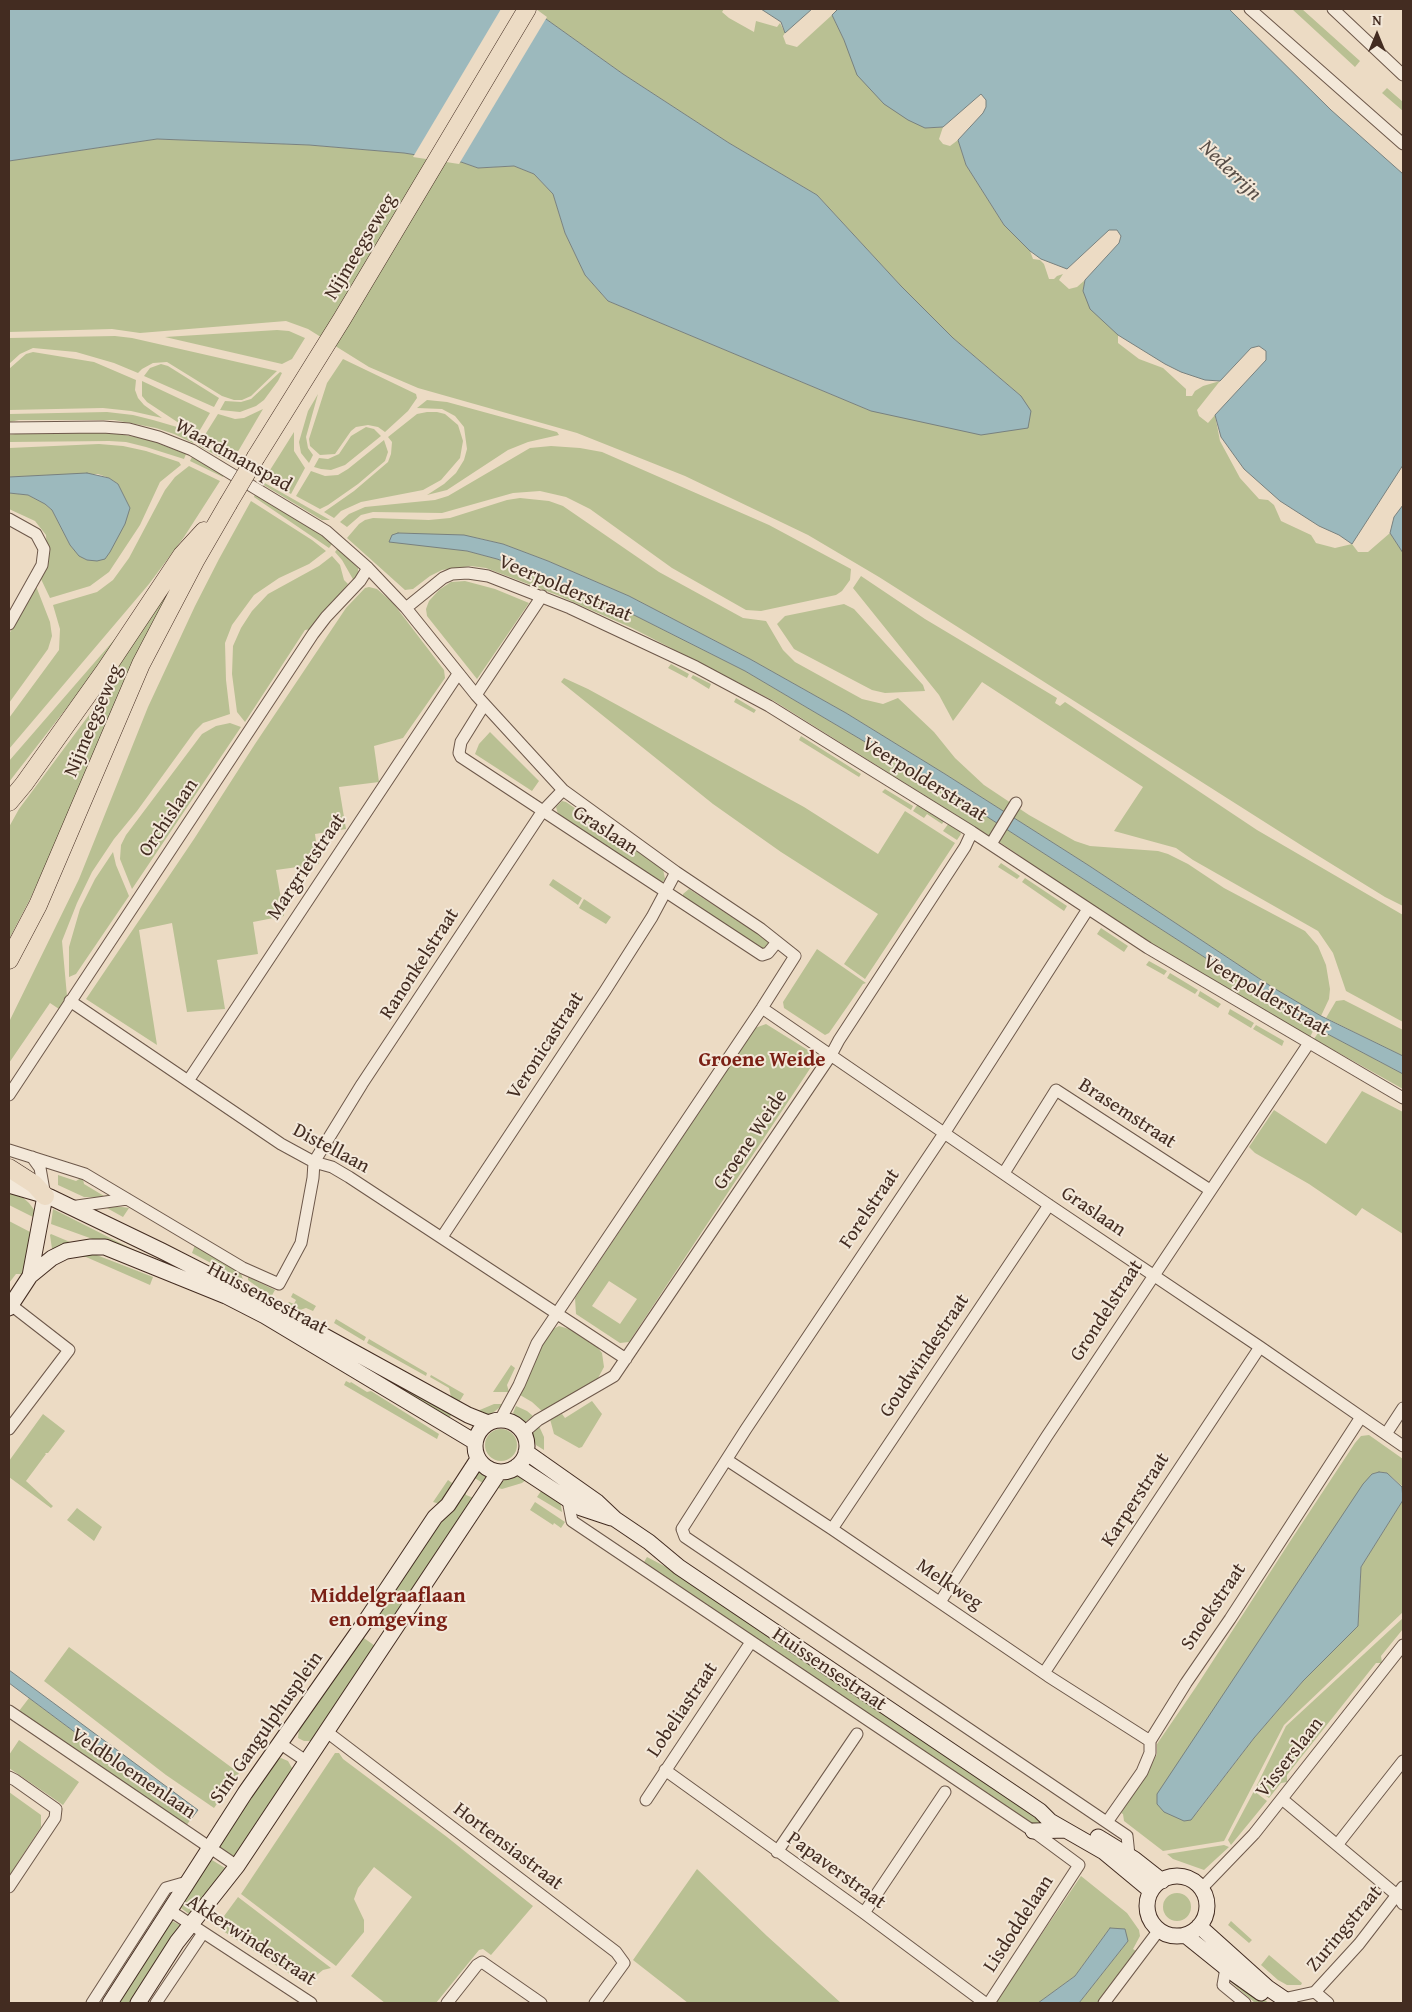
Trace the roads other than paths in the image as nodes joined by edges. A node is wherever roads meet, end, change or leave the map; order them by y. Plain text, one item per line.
1 (527, 9) edge
2 (1250, 9) edge
3 (1333, 9) edge
4 (1403, 74) edge
5 (1403, 144) edge
6 (9, 428) edge
7 (228, 504) junction
8 (9, 519) edge
9 (340, 541) joint
10 (368, 568) junction
11 (542, 596) junction
12 (406, 608) junction
13 (9, 624) edge
14 (458, 674) junction
15 (476, 695) junction
16 (484, 705) junction
17 (563, 790) junction
18 (9, 802) edge
19 (1014, 806) dead end
20 (542, 812) junction
21 (972, 832) junction
22 (993, 840) junction
23 (676, 872) junction
24 (666, 893) junction
25 (1088, 909) junction
26 (777, 942) junction
27 (9, 960) edge
28 (70, 1001) junction
29 (762, 1008) junction
30 (1309, 1043) junction
31 (830, 1055) junction
32 (188, 1081) junction
33 (9, 1095) edge
34 (1403, 1098) edge
35 (945, 1132) junction
36 (9, 1150) edge
37 (32, 1157) junction
38 (314, 1162) junction
39 (9, 1168) edge
40 (1004, 1173) junction
41 (9, 1185) edge
42 (1210, 1190) junction
43 (45, 1196) junction
44 (127, 1199) junction
45 (1049, 1205) junction
46 (70, 1207) junction
47 (442, 1237) junction
48 (30, 1276) junction
49 (1153, 1276) junction
50 (10, 1307) edge
51 (556, 1312) junction
52 (1260, 1347) junction
53 (626, 1359) junction
54 (1403, 1408) edge
55 (1361, 1417) junction
56 (494, 1422) junction
57 (9, 1429) edge
58 (523, 1433) junction
59 (1386, 1434) junction
60 (475, 1442) junction
61 (1403, 1446) edge
62 (526, 1452) junction
63 (478, 1459) junction
64 (727, 1460) junction
65 (517, 1466) junction
66 (499, 1472) junction
67 (568, 1500) junction
68 (614, 1519) junction
69 (682, 1529) joint
70 (832, 1529) junction
71 (940, 1602) junction
72 (751, 1642) junction
73 (1403, 1645) edge
74 (1044, 1673) junction
75 (9, 1711) edge
76 (327, 1732) junction
77 (857, 1734) dead end
78 (1150, 1741) junction
79 (281, 1744) junction
80 (306, 1761) junction
81 (1403, 1762) edge
82 (665, 1770) junction
83 (9, 1777) edge
84 (945, 1792) dead end
85 (1282, 1799) junction
86 (646, 1800) dead end
87 (1040, 1811) junction
88 (1107, 1822) junction
89 (1065, 1830) junction
90 (1033, 1832) junction
91 (1337, 1845) junction
92 (209, 1848) junction
93 (777, 1852) junction
94 (1129, 1855) junction
95 (1079, 1865) joint
96 (237, 1866) junction
97 (187, 1882) junction
98 (1156, 1886) junction
99 (9, 1887) edge
100 (1201, 1889) junction
101 (1401, 1895) edge
102 (169, 1910) junction
103 (864, 1913) junction
104 (1199, 1926) junction
105 (197, 1928) junction
106 (1159, 1930) junction
107 (1185, 1935) junction
108 (1226, 1968) junction
109 (1315, 1992) junction
110 (307, 2002) edge
111 (1283, 2002) edge
112 (92, 2003) edge
113 (110, 2003) edge
114 (138, 2003) edge
115 (156, 2003) edge
116 (447, 2003) edge
117 (540, 2003) edge
118 (595, 2003) edge
119 (985, 2003) edge
120 (990, 2003) edge
121 (1104, 2003) edge
122 (1245, 2003) edge
123 (1328, 2003) edge

1 - 7 main road, Nijmeegseweg, bridge
2 - 5 street
3 - 4 street
6 - 9 street, Waardmanspad
7 - 18 main road, Nijmeegseweg
7 - 27 main road, Nijmeegseweg
8 - 13 street
9 - 10 street, Graslaan
10 - 12 street, Graslaan
10 - 28 street, Orchislaan
11 - 12 street, Veerpolderstraat
11 - 15 street
11 - 21 street, Veerpolderstraat
12 - 14 street, Graslaan
14 - 15 street, Graslaan
14 - 32 street, Margrietstraat
15 - 16 street, Graslaan
16 - 17 street, Graslaan
16 - 20 street, Graslaan
17 - 20 street, Ranonkelstraat
17 - 23 street, Graslaan
19 - 22 street
20 - 24 street, Graslaan
20 - 38 street, Ranonkelstraat
21 - 22 street, Veerpolderstraat
21 - 31 street, Groene Weide
22 - 25 street, Veerpolderstraat
23 - 24 street, Veronicastraat
23 - 26 street, Graslaan
24 - 26 street, Graslaan
24 - 47 street, Veronicastraat
25 - 30 street, Veerpolderstraat
25 - 35 street, Forelstraat
26 - 29 street, Graslaan
28 - 32 street, Distellaan
28 - 33 street, Orchislaan
29 - 31 street, Graslaan
29 - 51 street
30 - 34 street, Veerpolderstraat
30 - 42 street, Grondelstraat
31 - 35 street, Graslaan
31 - 53 street, Groene Weide
32 - 38 street, Distellaan
35 - 40 street, Graslaan
35 - 64 street, Forelstraat
36 - 37 street, Huissensestraat
37 - 43 street
37 - 44 street, Huissensestraat
38 - 44 street, Huissensestraat
38 - 47 street, Distellaan
39 - 43 main road
40 - 42 street, Brasemstraat
40 - 45 street, Graslaan
41 - 43 street, Huissensestraat
42 - 49 street, Grondelstraat
43 - 46 street, Huissensestraat
43 - 48 street
44 - 46 street
45 - 49 street, Graslaan
45 - 70 street, Goudwindestraat
46 - 56 street, Huissensestraat
47 - 51 street, Distellaan
48 - 50 street
48 - 60 street, Huissensestraat
49 - 52 street, Graslaan
49 - 71 street, Grondelstraat
50 - 57 street
51 - 53 street, Distellaan
51 - 56 street
52 - 55 street, Graslaan
52 - 74 street, Karperstraat
53 - 58 street, Groene Weide
54 - 59 street
55 - 59 street, Graslaan
55 - 78 street, Snoekstraat
56 - 58 street
56 - 60 street
58 - 62 street
59 - 61 street, Graslaan
60 - 63 street
62 - 65 street
62 - 68 street, Huissensestraat
63 - 66 street
63 - 79 street, Sint Gangulphusplein
64 - 69 street, Forelstraat
64 - 70 street, Melkweg
65 - 66 street
65 - 67 street, Huissensestraat
66 - 76 street
67 - 68 street, Huissensestraat
67 - 72 street, Huissensestraat
68 - 87 street, Huissensestraat
69 - 88 street, Huissensestraat
70 - 71 street, Melkweg
71 - 74 street, Melkweg
72 - 82 street, Lobeliastraat
72 - 90 street, Huissensestraat
73 - 85 street, Visserslaan
74 - 78 street, Melkweg
75 - 92 street, Veldbloemenlaan
76 - 80 street
76 - 118 street, Hortensiastraat
77 - 93 street
78 - 88 street, Snoekstraat
79 - 80 street
79 - 92 street, Sint Gangulphusplein
80 - 96 street
81 - 91 street
82 - 86 street, Lobeliastraat
82 - 93 street, Papaverstraat
83 - 99 street
84 - 103 street
85 - 91 street
85 - 100 street, Visserslaan
87 - 89 street, Huissensestraat
87 - 94 street, Huissensestraat
88 - 94 street, Huissensestraat
89 - 90 street
89 - 98 street, Huissensestraat
90 - 95 street, Huissensestraat
91 - 101 street
92 - 96 street, Veldbloemenlaan
92 - 97 street, Sint Gangulphusplein
93 - 103 street, Papaverstraat
94 - 98 street, Huissensestraat
95 - 120 street, Lisdoddelaan
96 - 105 street
97 - 102 street, Sint Gangulphusplein
97 - 112 street
98 - 100 street
98 - 106 street
100 - 104 street
101 - 109 street, Zuringstraat
102 - 105 street, Akkerwindestraat
102 - 113 street, Sint Gangulphusplein
103 - 119 street, Papaverstraat
104 - 107 street
104 - 111 street
105 - 110 street, Akkerwindestraat
105 - 114 street
105 - 115 street
106 - 107 street
106 - 121 street
107 - 108 street
108 - 111 street
108 - 122 street
109 - 111 street, Zuringstraat
109 - 123 street
116 - 117 street

